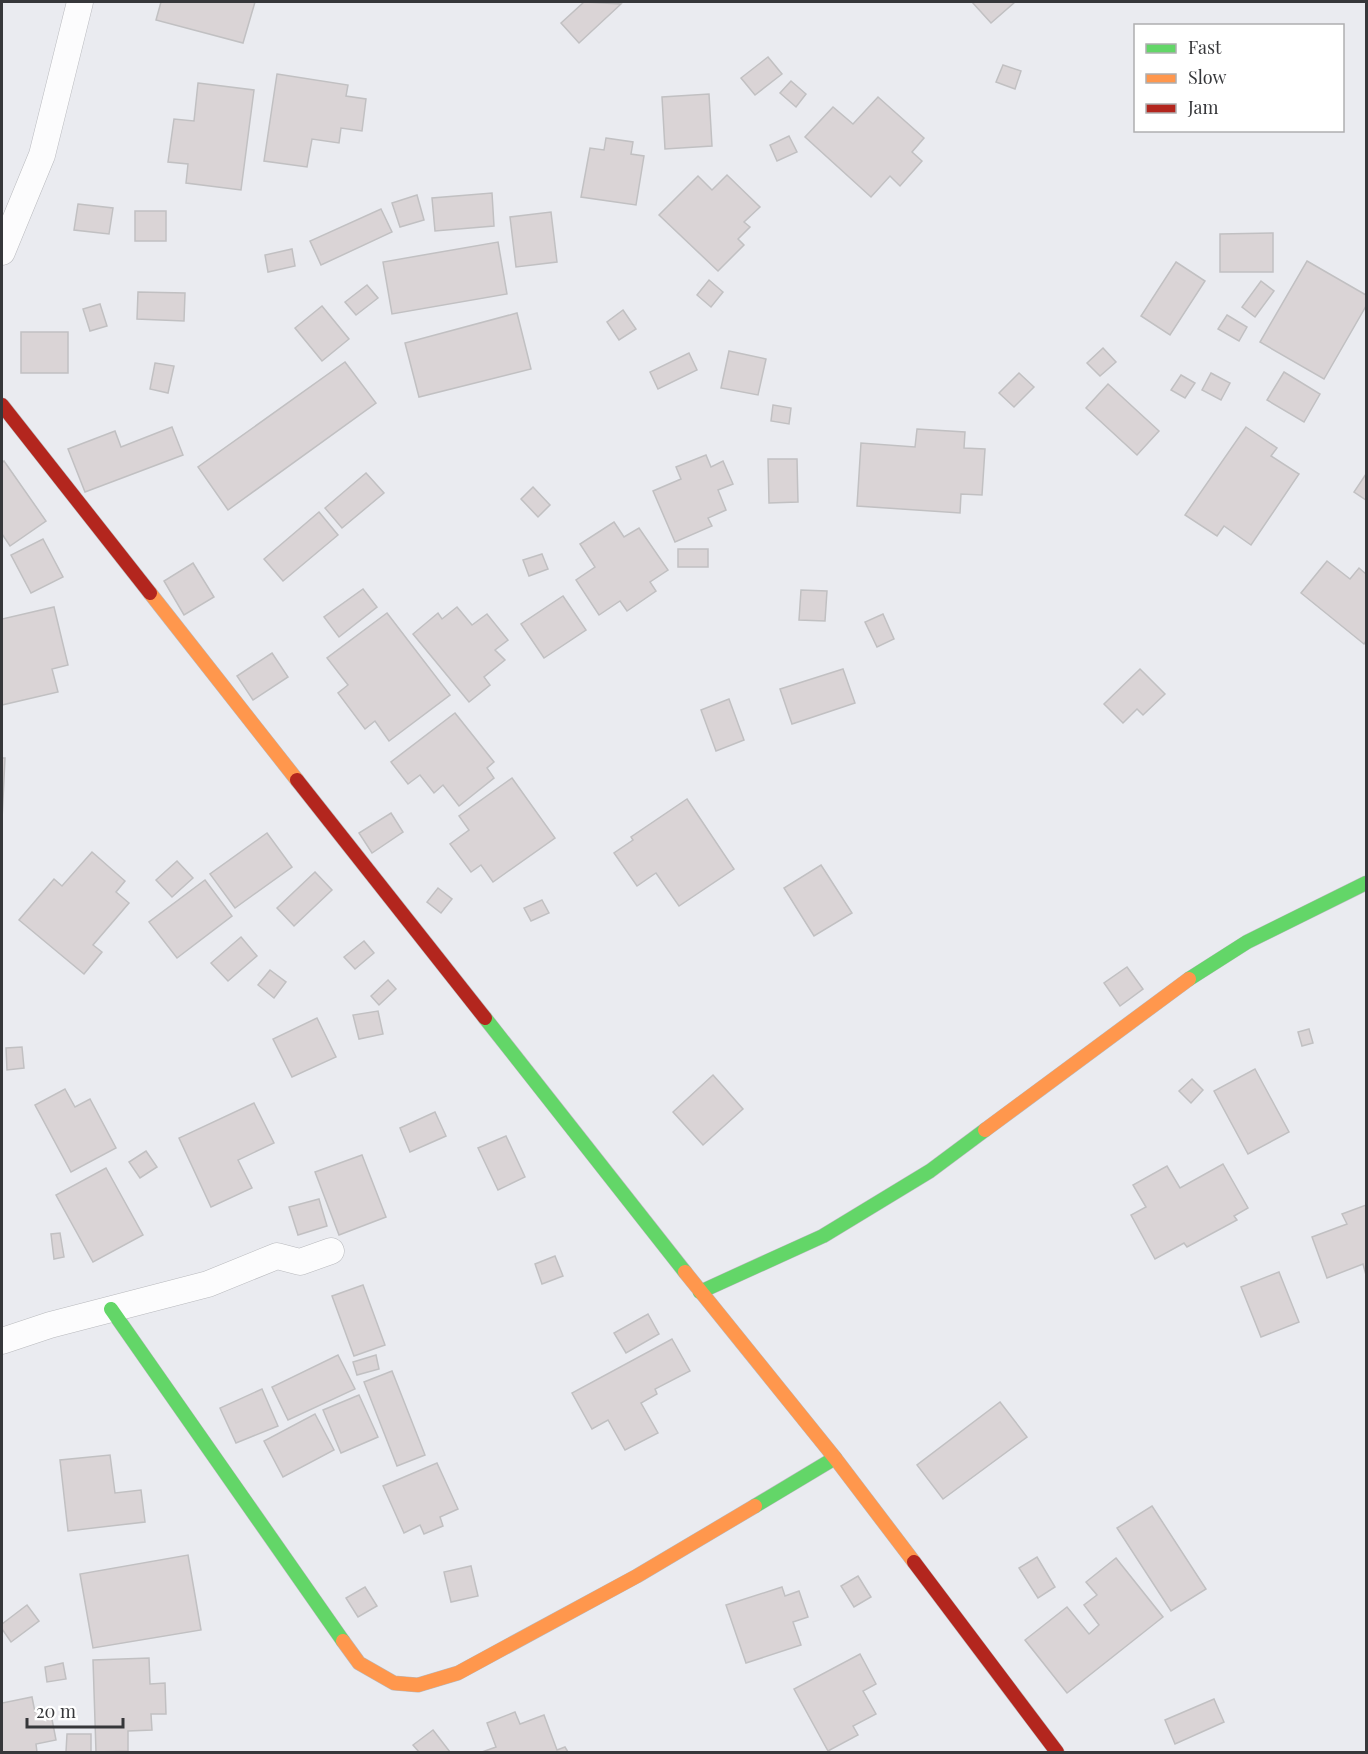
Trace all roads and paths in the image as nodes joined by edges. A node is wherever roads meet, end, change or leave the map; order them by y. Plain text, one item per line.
1 (80, 2) edge
2 (2, 252) edge
3 (2, 405) edge
4 (1366, 883) edge
5 (331, 1251) dead end
6 (700, 1292) junction
7 (111, 1309) junction
8 (2, 1341) edge
9 (835, 1458) junction
10 (1057, 1752) edge

1 - 2 street
3 - 6 street
4 - 6 street
5 - 7 street
6 - 9 street
7 - 8 street
7 - 9 street
9 - 10 street

